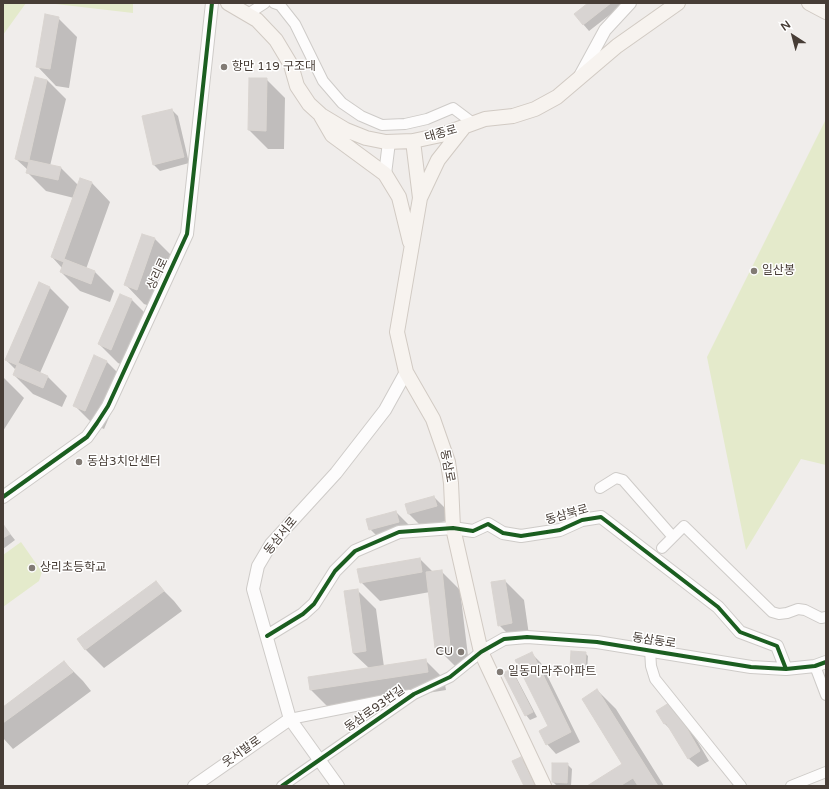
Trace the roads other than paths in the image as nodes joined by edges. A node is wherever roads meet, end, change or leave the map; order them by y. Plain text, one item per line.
1 (212, 3) edge
2 (228, 3) edge
3 (265, 3) edge
4 (274, 3) edge
5 (630, 3) edge
6 (678, 3) edge
7 (809, 3) edge
8 (826, 12) edge
9 (248, 14) junction
10 (605, 30) junction
11 (617, 46) junction
12 (578, 80) junction
13 (321, 115) junction
14 (469, 125) junction
15 (413, 141) junction
16 (390, 142) junction
17 (385, 174) junction
18 (420, 198) junction
19 (411, 247) junction
20 (406, 372) junction
21 (600, 488) dead end
22 (3, 497) edge
23 (453, 528) junction
24 (673, 537) junction
25 (662, 548) dead end
26 (826, 617) edge
27 (267, 636) junction
28 (650, 650) junction
29 (481, 652) junction
30 (821, 664) edge
31 (786, 669) junction
32 (414, 694) junction
33 (826, 695) edge
34 (290, 719) junction
35 (319, 760) junction
36 (826, 772) edge
37 (194, 786) edge
38 (282, 786) edge
39 (338, 786) edge
40 (544, 786) edge
41 (741, 786) edge
42 (792, 786) edge

1 - 22 street, 상리로
2 - 9 main road, 태종로
3 - 9 street
4 - 14 street
5 - 10 street
6 - 11 main road, 태종로
7 - 8 main road
9 - 13 main road, 태종로
10 - 11 street
10 - 12 street
11 - 12 main road, 태종로
12 - 14 main road, 태종로
13 - 16 main road, 태종로
13 - 17 main road
14 - 15 main road, 태종로
14 - 18 main road
15 - 16 main road, 태종로
15 - 18 main road, 동삼로
16 - 17 street
17 - 19 main road
18 - 19 main road, 동삼로
19 - 20 main road, 동삼로
20 - 23 main road, 동삼로
20 - 27 street, 동삼서로
21 - 24 street
23 - 27 street, 동삼북로
23 - 29 main road, 동삼로
23 - 31 street, 동삼북로
24 - 25 street
24 - 26 street
27 - 34 street, 동삼서로
28 - 29 street, 동삼동로
28 - 31 street, 동삼동로
28 - 41 street
29 - 32 street, 동삼로93번길
29 - 40 main road, 동삼로
30 - 31 street, 동삼동로
30 - 33 street
32 - 34 street
32 - 35 street, 동삼로93번길
34 - 35 street, 동삼서로
34 - 37 street, 웃서발로
35 - 38 street, 동삼로93번길
35 - 39 street, 동삼서로
36 - 42 street

